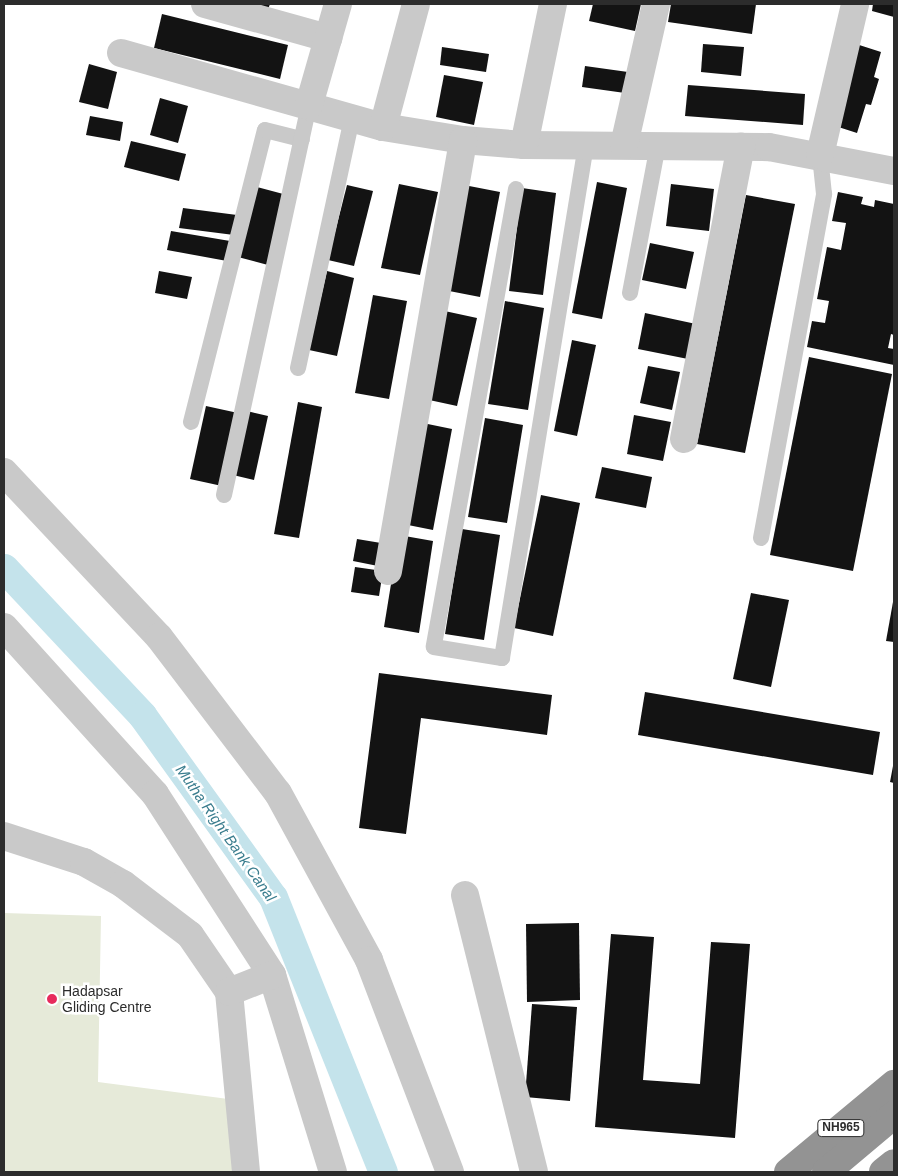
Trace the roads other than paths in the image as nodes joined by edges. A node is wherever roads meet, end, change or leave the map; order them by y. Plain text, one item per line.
1 (205, 4) edge
2 (338, 4) edge
3 (416, 4) edge
4 (553, 4) edge
5 (656, 4) edge
6 (855, 4) edge
7 (328, 38) junction
8 (121, 52) dead end
9 (309, 105) junction
10 (352, 118) junction
11 (383, 127) junction
12 (302, 139) junction
13 (463, 140) junction
14 (524, 144) junction
15 (586, 145) junction
16 (624, 145) junction
17 (658, 145) junction
18 (741, 146) junction
19 (820, 155) junction
20 (894, 171) edge
21 (516, 189) dead end
22 (630, 293) dead end
23 (298, 368) dead end
24 (191, 422) dead end
25 (684, 438) dead end
26 (4, 472) edge
27 (224, 495) dead end
28 (761, 538) dead end
29 (388, 571) dead end
30 (4, 627) edge
31 (4, 836) edge
32 (464, 895) dead end
33 (272, 975) junction
34 (229, 992) junction
35 (894, 1084) edge
36 (894, 1116) edge
37 (894, 1163) edge
38 (246, 1172) edge
39 (334, 1172) edge
40 (450, 1172) edge
41 (534, 1172) edge
42 (788, 1172) edge
43 (826, 1172) edge
44 (883, 1172) edge

1 - 7 street
2 - 7 street
3 - 11 street
4 - 14 street
5 - 16 street
6 - 19 street
7 - 9 street
8 - 9 street
9 - 10 street
9 - 12 lane
10 - 11 street
10 - 23 lane
11 - 13 street
12 - 24 lane
12 - 27 lane
13 - 14 street
13 - 29 street
14 - 15 street
15 - 16 street
15 - 21 lane
16 - 17 street
17 - 18 street
17 - 22 lane
18 - 19 street
18 - 25 street
19 - 20 street
19 - 28 lane
26 - 40 street
30 - 33 street
31 - 34 street
32 - 41 street
33 - 34 street
33 - 39 street
34 - 38 street
35 - 42 highway, NH965
36 - 43 highway, NH965
37 - 44 highway

